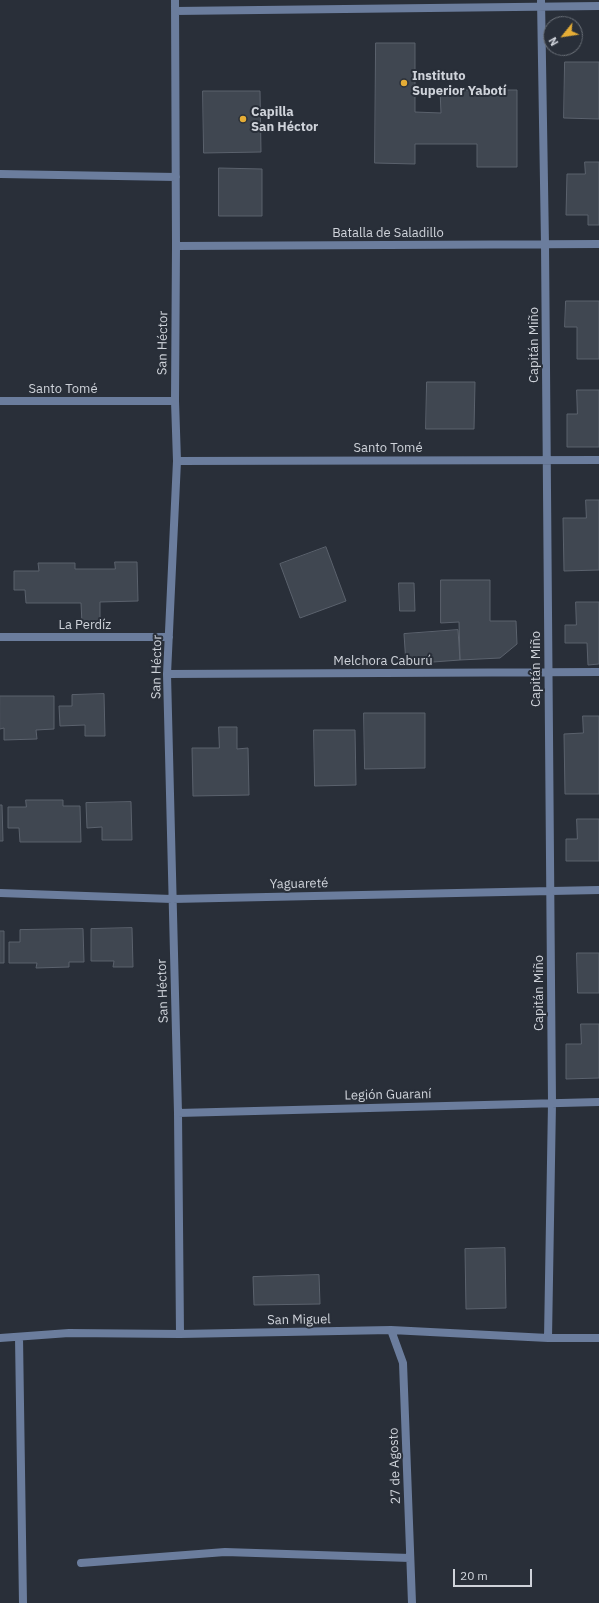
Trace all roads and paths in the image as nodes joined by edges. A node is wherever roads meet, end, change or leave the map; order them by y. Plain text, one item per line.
1 (175, 0) edge
2 (541, 3) edge
3 (599, 6) edge
4 (175, 12) junction
5 (0, 174) edge
6 (176, 176) junction
7 (545, 244) junction
8 (599, 244) edge
9 (176, 246) junction
10 (0, 401) edge
11 (175, 401) junction
12 (547, 460) junction
13 (599, 460) edge
14 (177, 461) junction
15 (0, 637) edge
16 (169, 637) junction
17 (548, 672) junction
18 (599, 672) edge
19 (167, 674) junction
20 (599, 890) edge
21 (550, 891) junction
22 (0, 893) edge
23 (172, 899) junction
24 (599, 1102) edge
25 (552, 1103) junction
26 (178, 1113) junction
27 (391, 1330) junction
28 (180, 1334) junction
29 (19, 1337) junction
30 (0, 1338) edge
31 (548, 1338) junction
32 (599, 1338) edge
33 (410, 1558) junction
34 (81, 1563) dead end
35 (23, 1603) edge
36 (412, 1603) edge

1 - 4 street, San Héctor
2 - 3 street
2 - 4 street
2 - 7 street, Capitán Miño
4 - 6 street, San Héctor
5 - 6 street
6 - 9 street, San Héctor
7 - 8 street, Batalla de Saladillo
7 - 9 street, Batalla de Saladillo
7 - 12 street, Capitán Miño
9 - 11 street, San Héctor
10 - 11 street, Santo Tomé
11 - 14 street, San Héctor
12 - 13 street, Santo Tomé
12 - 14 street, Santo Tomé
12 - 17 street, Capitán Miño
14 - 16 street, San Héctor
15 - 16 street, La Perdíz
16 - 19 street, San Héctor
17 - 18 street, Melchora Caburú
17 - 19 street, Melchora Caburú
17 - 21 street, Capitán Miño
19 - 23 street, San Héctor
20 - 21 street, Yaguareté
21 - 23 street, Yaguareté
21 - 25 street, Capitán Miño
22 - 23 street, Yaguareté
23 - 26 street, San Héctor
24 - 25 street, Legión Guaraní
25 - 26 street, Legión Guaraní
25 - 31 street, Capitán Miño
26 - 28 street, San Héctor
27 - 28 street, San Miguel
27 - 31 street, San Miguel
27 - 33 street, 27 de Agosto
28 - 29 street, San Miguel
29 - 30 street, San Miguel
29 - 35 street
31 - 32 street, San Miguel
33 - 34 street
33 - 36 street, 27 de Agosto

